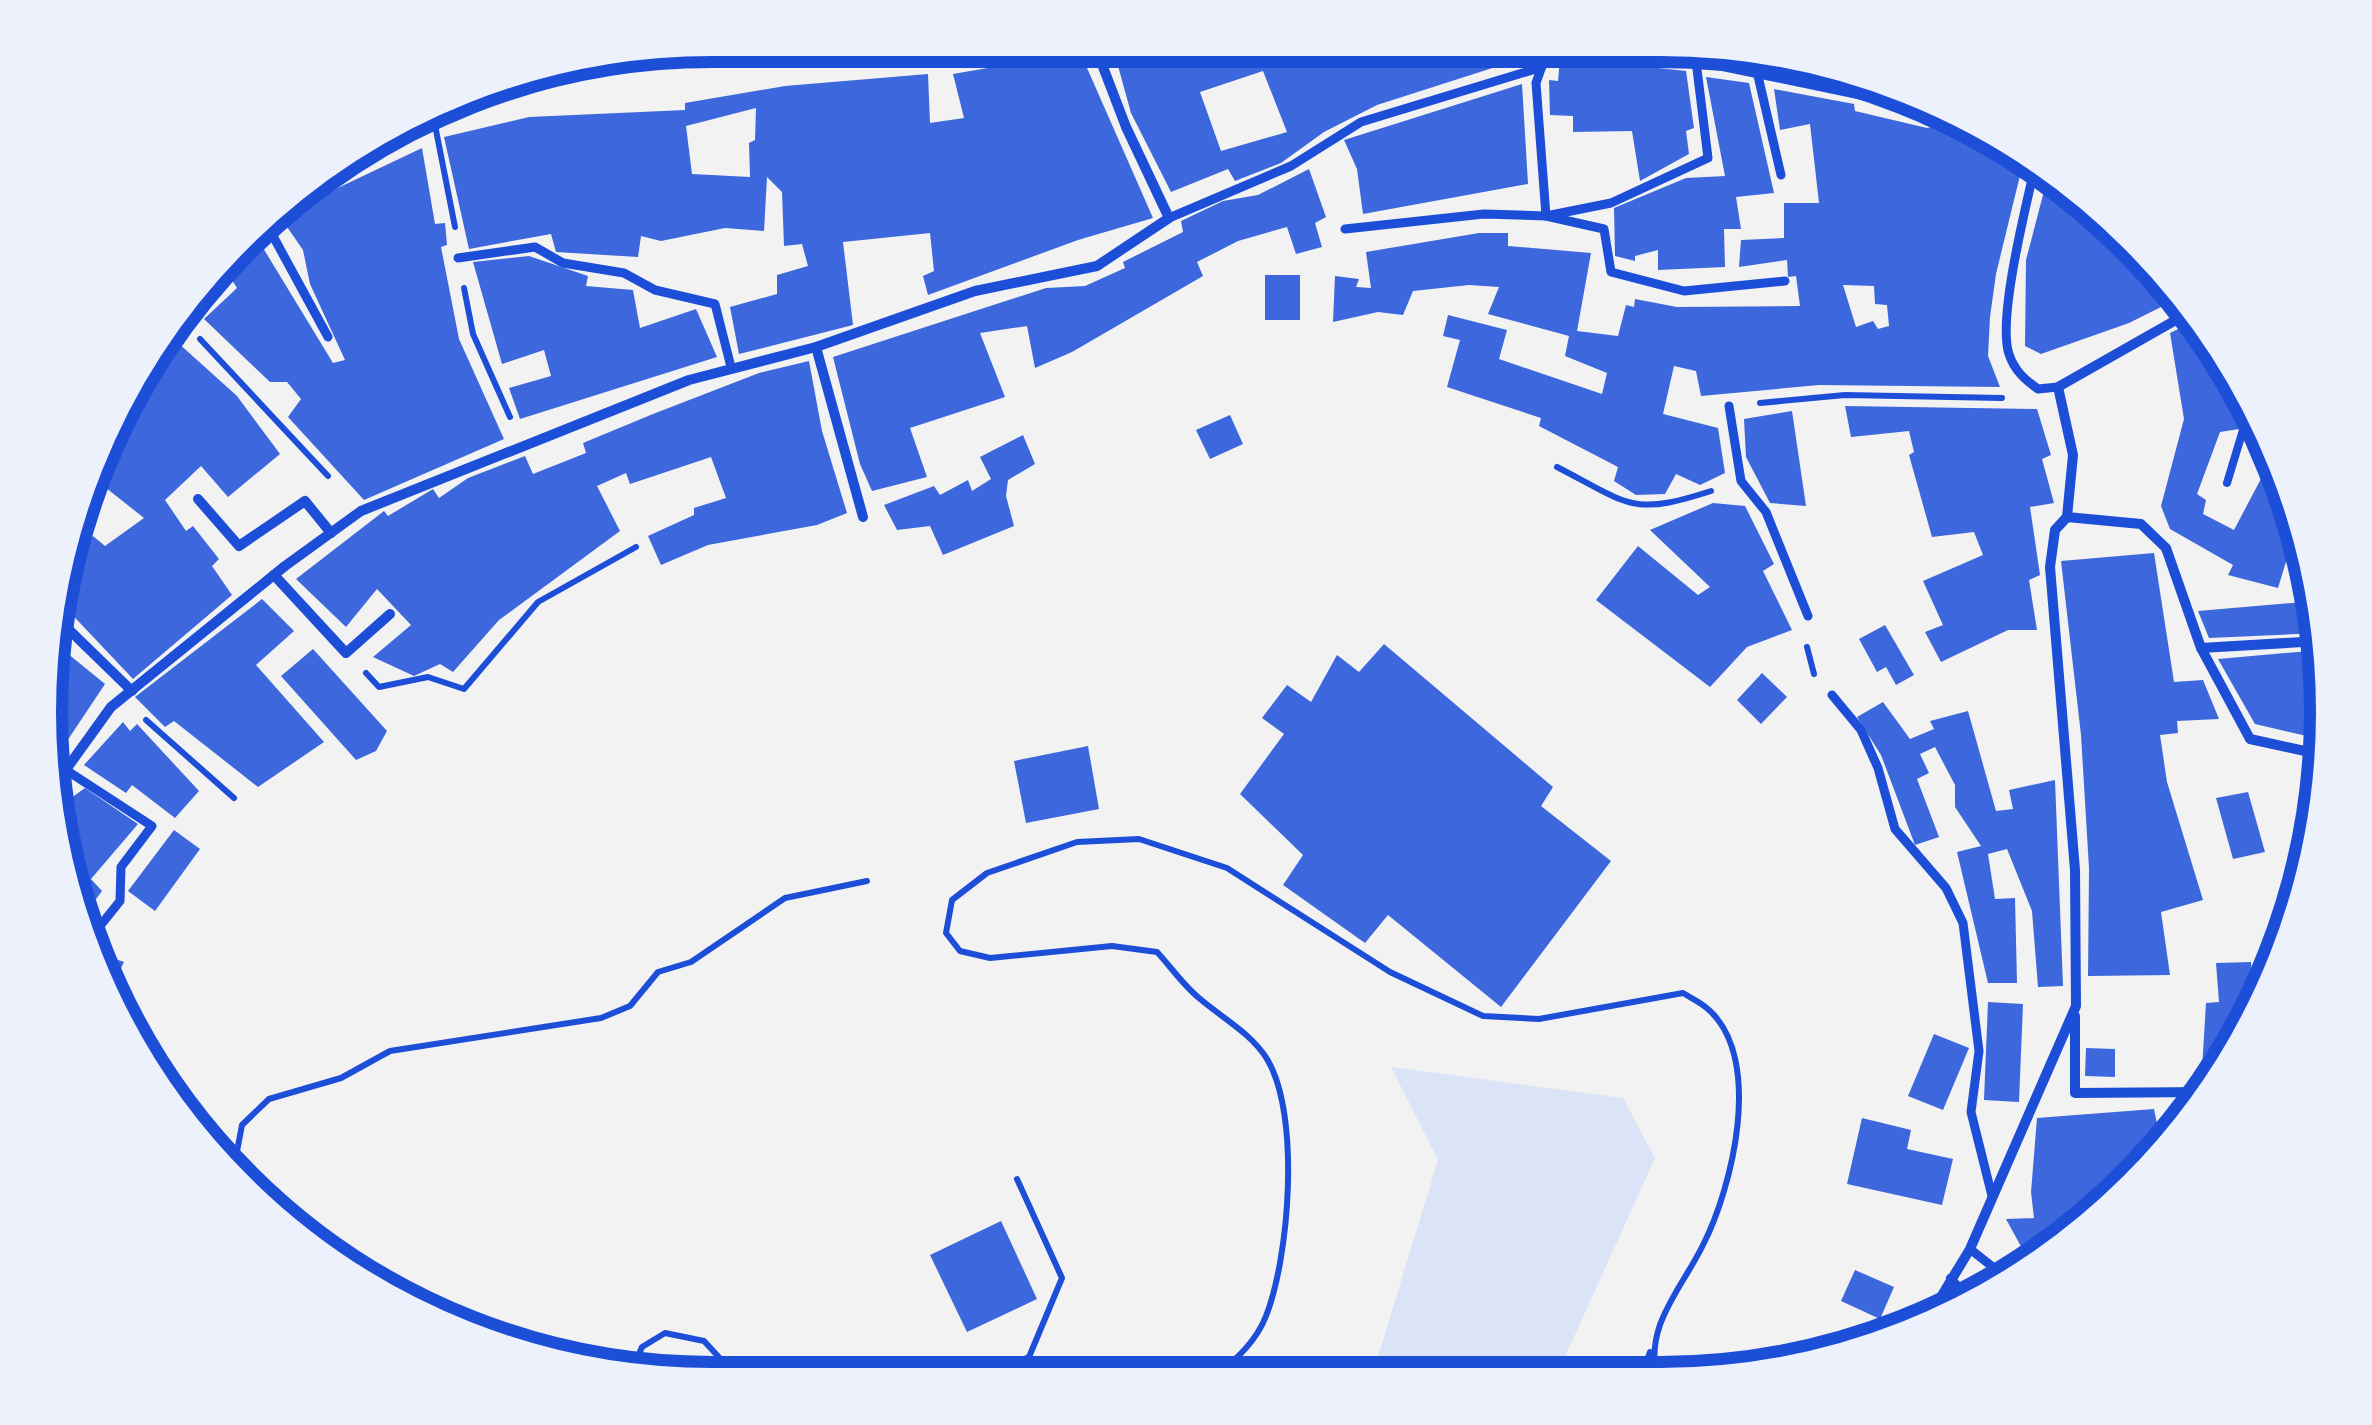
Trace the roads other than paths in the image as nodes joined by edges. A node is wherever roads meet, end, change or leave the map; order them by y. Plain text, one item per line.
1 (1101, 62) edge
2 (1544, 62) edge
3 (1696, 64) edge
4 (1713, 65) edge
5 (1542, 67) junction
6 (1758, 76) junction
7 (1872, 98) edge
8 (1781, 175) dead end
9 (2032, 180) edge
10 (1546, 216) junction
11 (1169, 218) junction
12 (1345, 229) dead end
13 (273, 235) edge
14 (458, 258) dead end
15 (1785, 281) dead end
16 (2177, 319) edge
17 (328, 337) dead end
18 (816, 347) junction
19 (731, 367) junction
20 (2058, 387) junction
21 (1729, 406) road end
22 (2244, 429) edge
23 (2228, 484) dead end
24 (198, 500) dead end
25 (863, 517) dead end
26 (2067, 517) junction
27 (331, 533) junction
28 (274, 575) junction
29 (390, 614) dead end
30 (1808, 616) road end
31 (68, 630) edge
32 (2305, 642) edge
33 (2201, 648) junction
34 (1832, 695) road end
35 (127, 696) junction
36 (2308, 752) edge
37 (66, 770) joint
38 (99, 927) edge
39 (2076, 1006) junction
40 (2187, 1092) edge
41 (1992, 1196) junction
42 (1970, 1250) junction
43 (1995, 1269) edge
44 (1950, 1278) junction
45 (1960, 1288) edge
46 (1940, 1298) edge

1 - 11 street
2 - 5 street
3 - 10 street
4 - 6 street
5 - 10 street
5 - 11 street
6 - 7 street
6 - 8 street
9 - 20 street
10 - 12 street
10 - 15 street
11 - 18 street
13 - 17 street
14 - 19 street
16 - 20 street
18 - 19 street
18 - 25 street
19 - 27 street
20 - 26 street
21 - 30 street
22 - 23 lane
24 - 27 street
26 - 33 street
26 - 39 street
27 - 28 street
28 - 29 street
28 - 35 street
31 - 35 street
32 - 33 street
33 - 36 street
34 - 41 street
35 - 37 street
37 - 38 street
39 - 40 street
39 - 41 street
41 - 42 street
42 - 43 street
42 - 44 street
44 - 45 lane
44 - 46 street

